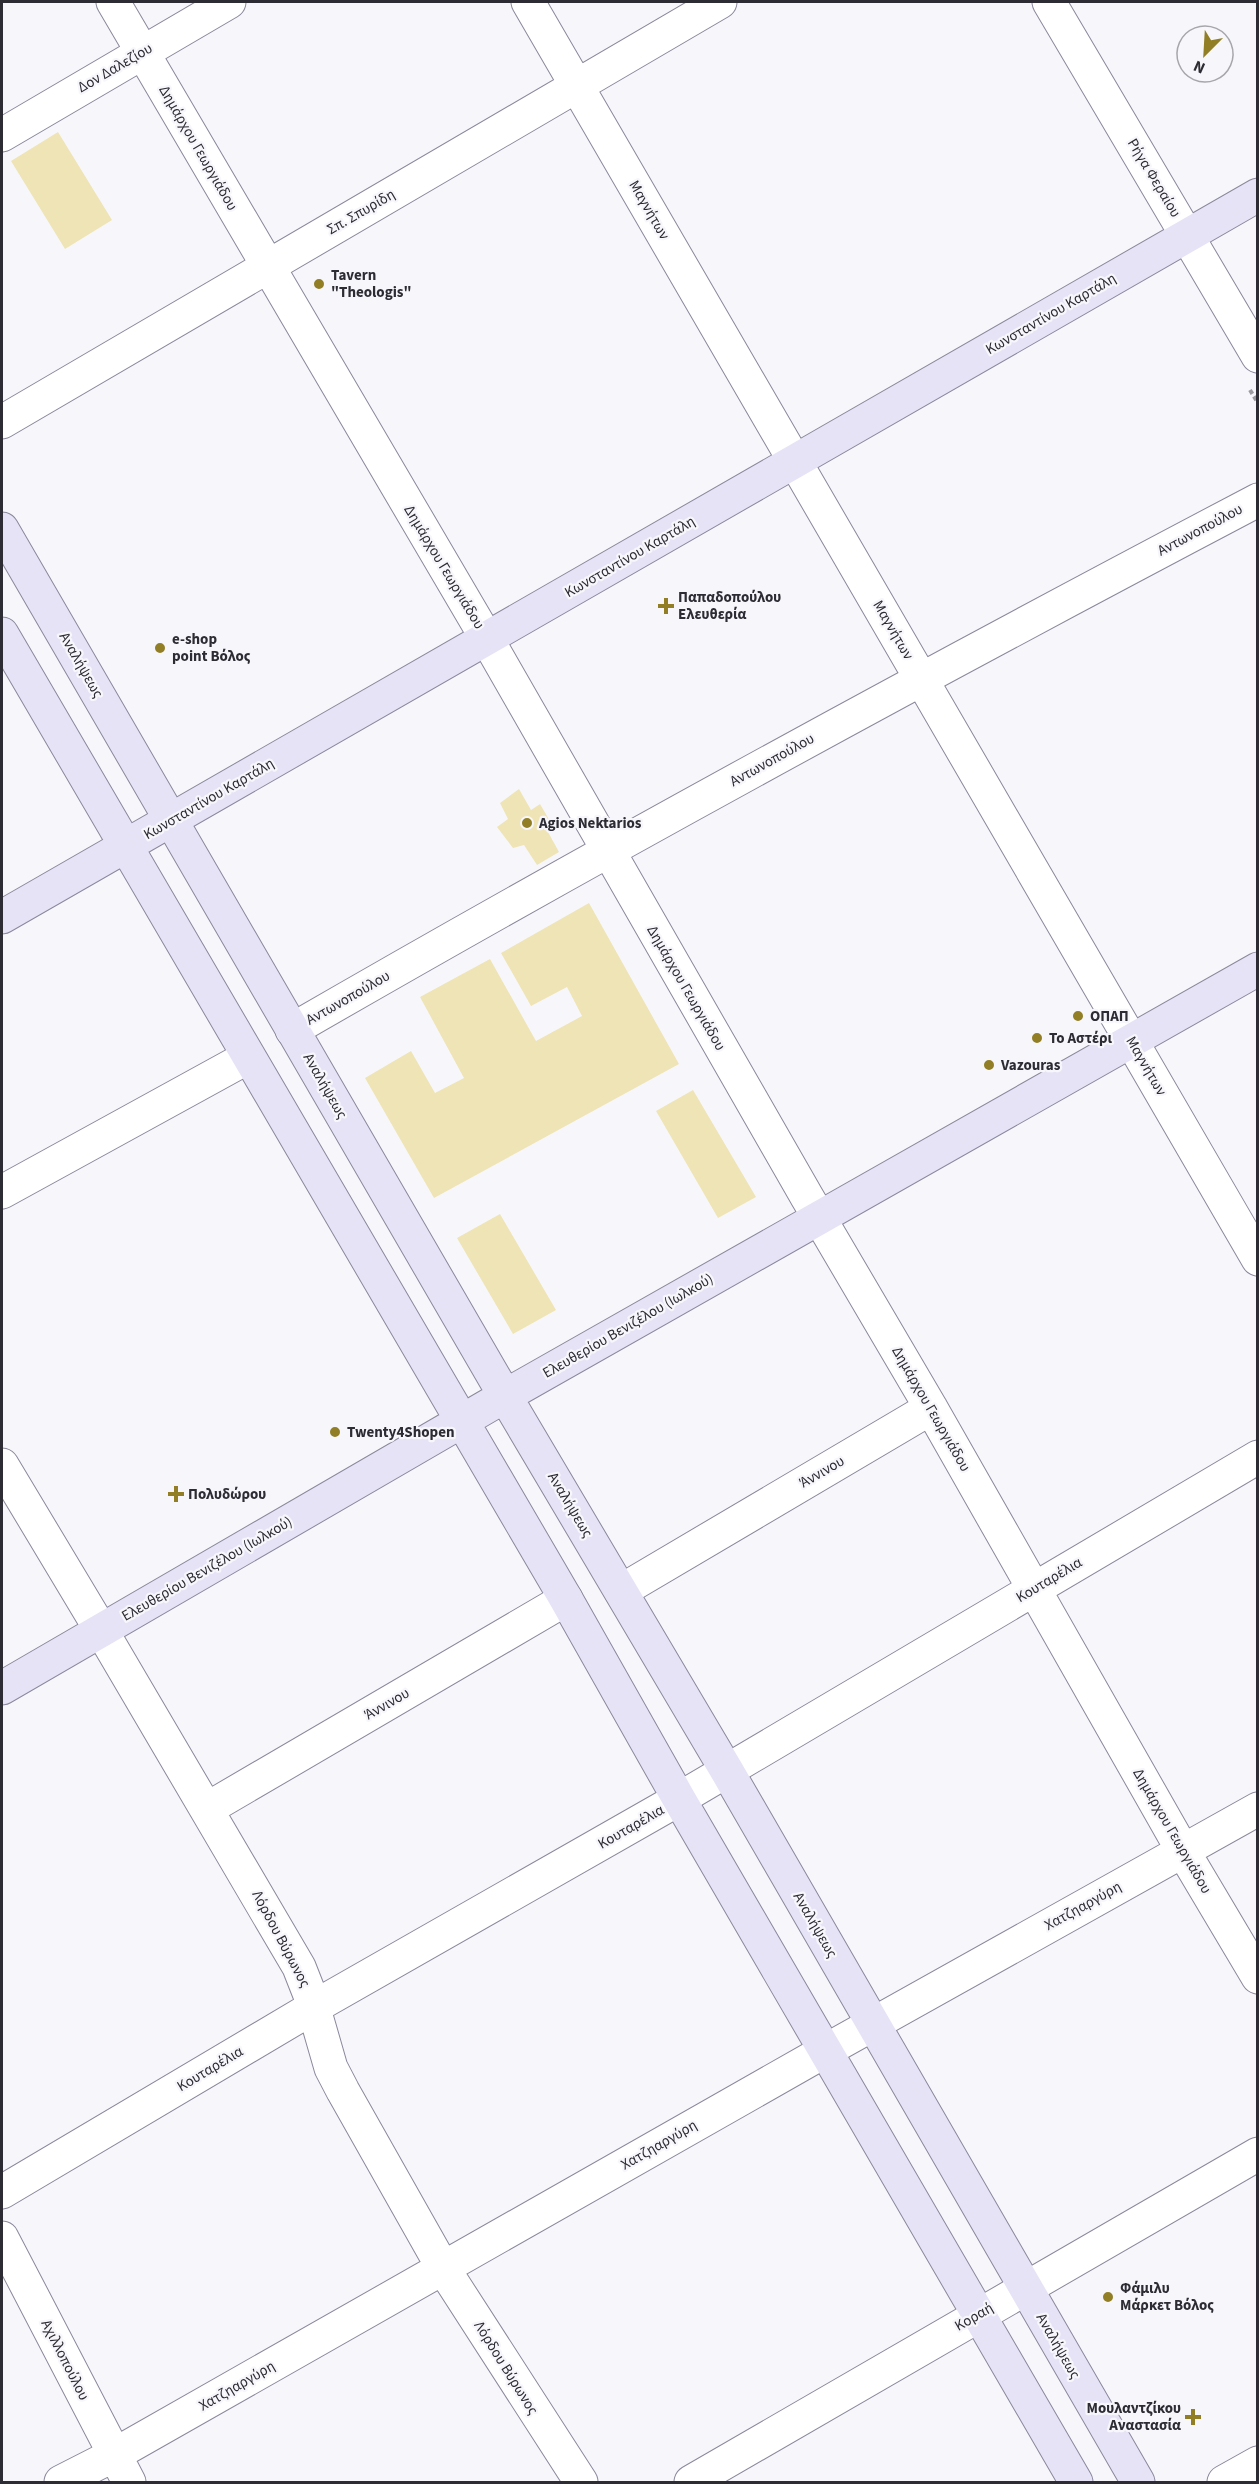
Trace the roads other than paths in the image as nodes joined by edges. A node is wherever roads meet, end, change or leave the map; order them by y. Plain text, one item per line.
1 (113, 2) edge
2 (229, 2) edge
3 (528, 2) edge
4 (720, 2) edge
5 (1049, 2) edge
6 (142, 53) junction
7 (578, 86) junction
8 (2, 135) edge
9 (1257, 195) edge
10 (1188, 235) junction
11 (268, 267) junction
12 (1257, 356) edge
13 (2, 423) edge
14 (795, 461) junction
15 (1257, 500) edge
16 (2, 529) edge
17 (2, 634) edge
18 (487, 639) junction
19 (921, 677) junction
20 (171, 821) junction
21 (125, 848) junction
22 (607, 850) junction
23 (2, 917) edge
24 (1257, 969) edge
25 (292, 1030) junction
26 (1132, 1041) junction
27 (248, 1057) junction
28 (2, 1192) edge
29 (819, 1218) junction
30 (1257, 1259) edge
31 (505, 1396) junction
32 (931, 1408) junction
33 (462, 1421) junction
34 (1257, 1457) edge
35 (2, 1465) edge
36 (1034, 1589) junction
37 (621, 1591) junction
38 (566, 1599) junction
39 (101, 1630) junction
40 (2, 1688) edge
41 (727, 1771) junction
42 (679, 1799) junction
43 (207, 1809) junction
44 (1257, 1809) edge
45 (1183, 1851) junction
46 (1257, 1977) edge
47 (314, 2007) junction
48 (872, 2024) junction
49 (825, 2051) junction
50 (1257, 2154) edge
51 (2, 2192) edge
52 (2, 2238) edge
53 (443, 2268) junction
54 (1024, 2288) junction
55 (979, 2315) junction
56 (1257, 2463) edge
57 (122, 2469) edge
58 (62, 2482) edge
59 (581, 2482) edge
60 (691, 2482) edge
61 (1076, 2482) edge
62 (1138, 2482) edge
63 (1224, 2482) edge

1 - 6 street, Δημάρχου Γεωργιάδου
2 - 6 street, Δον Δαλεζίου
3 - 7 street, Μαγνήτων
4 - 7 street, Σπ. Σπυρίδη
5 - 10 street, Ρήγα Φεραίου
6 - 8 street, Δον Δαλεζίου
6 - 11 street, Δημάρχου Γεωργιάδου
7 - 11 street, Σπ. Σπυρίδη
7 - 14 street, Μαγνήτων
9 - 10 main road, Κωνσταντίνου Καρτάλη
10 - 12 street, Ρήγα Φεραίου
10 - 14 main road, Κωνσταντίνου Καρτάλη
11 - 13 street, Σπ. Σπυρίδη
11 - 18 street, Δημάρχου Γεωργιάδου
14 - 18 main road, Κωνσταντίνου Καρτάλη
14 - 19 street, Μαγνήτων
15 - 19 street, Αντωνοπούλου
16 - 20 main road, Αναλήψεως
17 - 21 main road
18 - 20 main road, Κωνσταντίνου Καρτάλη
18 - 22 street, Δημάρχου Γεωργιάδου
19 - 22 street, Αντωνοπούλου
19 - 26 street, Μαγνήτων
20 - 21 main road, Κωνσταντίνου Καρτάλη
20 - 25 main road, Αναλήψεως
21 - 23 main road, Κωνσταντίνου Καρτάλη
21 - 27 main road
22 - 25 street, Αντωνοπούλου
22 - 29 street, Δημάρχου Γεωργιάδου
24 - 26 main road, Ελευθερίου Βενιζέλου (Ιωλκού)
25 - 31 main road, Αναλήψεως
26 - 29 main road, Ελευθερίου Βενιζέλου (Ιωλκού)
26 - 30 street, Μαγνήτων
27 - 28 street
27 - 33 main road
29 - 31 main road, Ελευθερίου Βενιζέλου (Ιωλκού)
29 - 32 street, Δημάρχου Γεωργιάδου
31 - 33 main road, Ελευθερίου Βενιζέλου (Ιωλκού)
31 - 37 main road, Αναλήψεως
32 - 36 street, Δημάρχου Γεωργιάδου
32 - 37 street, Άννινου
33 - 38 main road
33 - 39 main road, Ελευθερίου Βενιζέλου (Ιωλκού)
34 - 36 street, Κουταρέλια
35 - 39 street, Λόρδου Βύρωνος
36 - 41 street, Κουταρέλια
36 - 45 street, Δημάρχου Γεωργιάδου
37 - 41 main road, Αναλήψεως
38 - 42 main road
38 - 43 street, Άννινου
39 - 40 main road, Ελευθερίου Βενιζέλου (Ιωλκού)
39 - 43 street, Λόρδου Βύρωνος
41 - 42 street, Κουταρέλια
41 - 48 main road, Αναλήψεως
42 - 47 street, Κουταρέλια
42 - 49 main road
43 - 47 street, Λόρδου Βύρωνος
44 - 45 street, Χατζηαργύρη
45 - 46 street, Δημάρχου Γεωργιάδου
45 - 48 street, Χατζηαργύρη
47 - 51 street, Κουταρέλια
47 - 53 street, Λόρδου Βύρωνος
48 - 49 street, Χατζηαργύρη
48 - 54 main road, Αναλήψεως
49 - 53 street, Χατζηαργύρη
49 - 55 main road
50 - 54 street, Κοραή
52 - 57 street, Αχιλλοπούλου
53 - 57 street, Χατζηαργύρη
53 - 59 street, Λόρδου Βύρωνος
54 - 55 street, Κοραή
54 - 62 main road, Αναλήψεως
55 - 60 street, Κοραή
55 - 61 main road
56 - 63 street
57 - 58 street, Χατζηαργύρη

